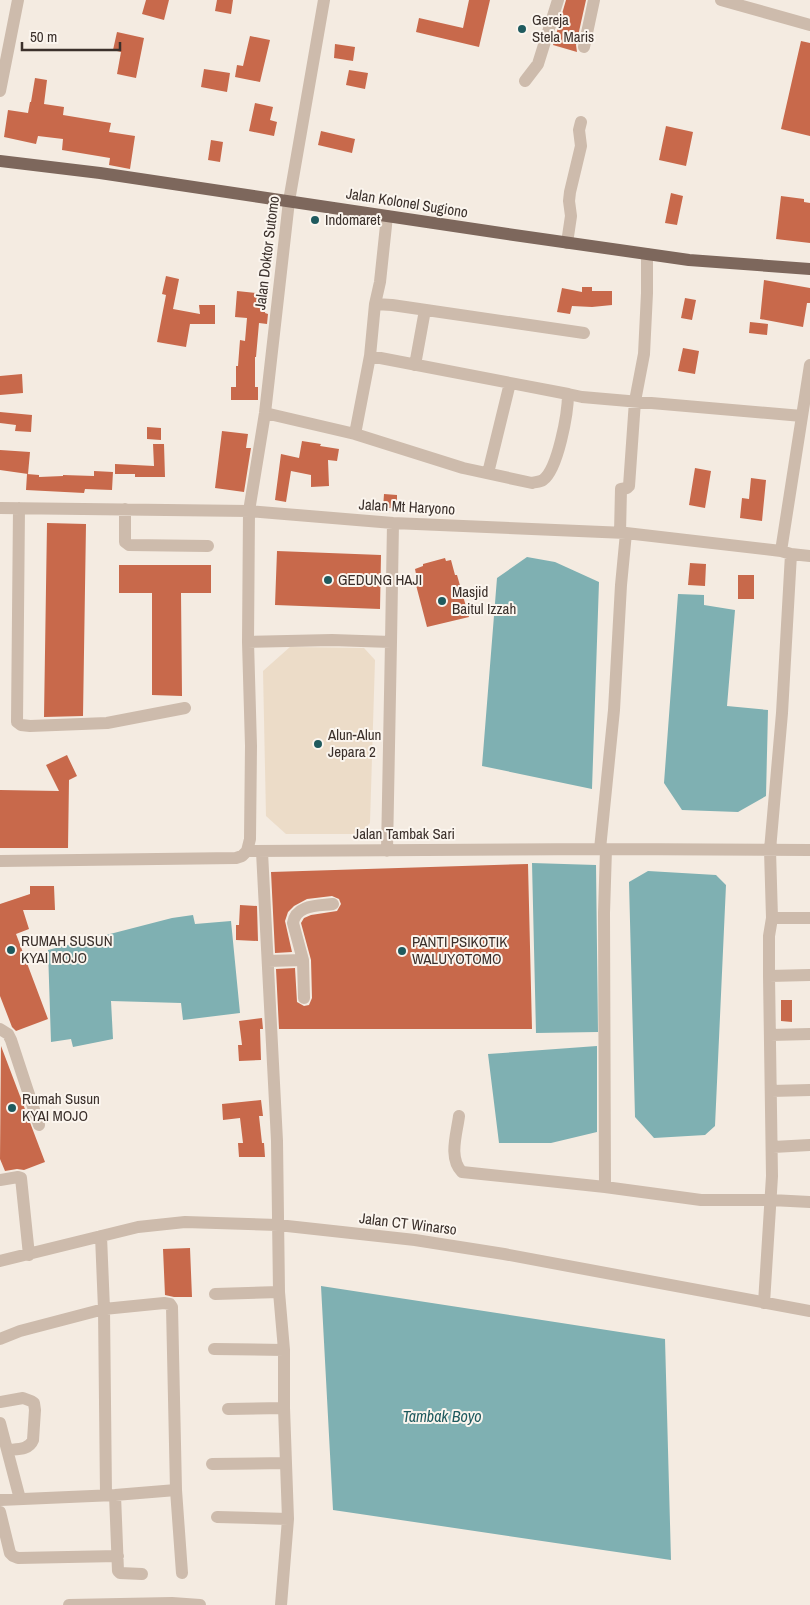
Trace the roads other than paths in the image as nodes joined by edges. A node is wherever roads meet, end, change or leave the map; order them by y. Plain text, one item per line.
1 (18, 0) edge
2 (324, 0) edge
3 (558, 0) edge
4 (594, 0) edge
5 (721, 0) edge
6 (810, 25) edge
7 (584, 47) dead end
8 (525, 81) dead end
9 (0, 92) edge
10 (581, 122) dead end
11 (0, 161) edge
12 (289, 201) junction
13 (388, 216) junction
14 (567, 243) junction
15 (647, 254) junction
16 (810, 269) edge
17 (376, 304) junction
18 (425, 310) junction
19 (584, 333) dead end
20 (370, 356) junction
21 (415, 365) junction
22 (810, 365) edge
23 (510, 383) junction
24 (568, 394) junction
25 (635, 401) junction
26 (265, 413) junction
27 (802, 416) junction
28 (355, 434) junction
29 (804, 447) edge
30 (488, 474) junction
31 (0, 508) edge
32 (19, 508) junction
33 (125, 509) junction
34 (249, 511) junction
35 (393, 524) junction
36 (623, 533) junction
37 (208, 546) dead end
38 (786, 552) junction
39 (810, 556) edge
40 (248, 642) junction
41 (391, 642) junction
42 (185, 708) dead end
43 (603, 849) junction
44 (770, 850) junction
45 (810, 850) edge
46 (247, 851) junction
47 (387, 851) junction
48 (262, 852) junction
49 (0, 861) edge
50 (333, 904) dead end
51 (772, 918) junction
52 (810, 918) edge
53 (302, 960) junction
54 (268, 961) junction
55 (810, 975) edge
56 (769, 976) junction
57 (304, 998) dead end
58 (0, 1029) edge
59 (810, 1034) edge
60 (770, 1035) junction
61 (810, 1090) edge
62 (771, 1091) junction
63 (459, 1116) dead end
64 (38, 1125) dead end
65 (810, 1146) edge
66 (773, 1147) junction
67 (0, 1180) edge
68 (605, 1187) junction
69 (771, 1200) junction
70 (810, 1202) edge
71 (278, 1225) junction
72 (102, 1236) junction
73 (29, 1255) junction
74 (0, 1261) edge
75 (278, 1292) junction
76 (215, 1294) dead end
77 (764, 1303) junction
78 (104, 1309) junction
79 (810, 1311) edge
80 (0, 1339) edge
81 (214, 1349) dead end
82 (284, 1350) junction
83 (0, 1402) edge
84 (284, 1408) junction
85 (228, 1409) dead end
86 (0, 1423) edge
87 (8, 1450) junction
88 (286, 1463) junction
89 (212, 1464) dead end
90 (176, 1490) junction
91 (110, 1495) junction
92 (20, 1499) junction
93 (0, 1500) edge
94 (0, 1512) edge
95 (218, 1517) dead end
96 (288, 1519) junction
97 (118, 1556) junction
98 (182, 1573) dead end
99 (142, 1574) dead end
100 (69, 1605) edge
101 (200, 1605) edge
102 (281, 1605) edge

1 - 9 street
2 - 12 street, Jalan Doktor Sutomo
3 - 8 street
4 - 7 street
5 - 6 street
10 - 14 street
11 - 12 main road, Jalan Kolonel Sugiono
12 - 13 main road, Jalan Kolonel Sugiono
12 - 26 street, Jalan Doktor Sutomo
13 - 14 main road, Jalan Kolonel Sugiono
13 - 17 street
14 - 15 main road, Jalan Kolonel Sugiono
15 - 16 main road, Jalan Kolonel Sugiono
15 - 25 street
17 - 18 street
17 - 20 street
18 - 19 street
18 - 21 street
20 - 21 street
20 - 28 street
21 - 23 street
22 - 27 street
23 - 24 street
23 - 30 street
24 - 25 street
24 - 30 street
25 - 27 street
25 - 36 street
26 - 28 street
26 - 34 street, Jalan Doktor Sutomo
27 - 29 street
28 - 30 street
29 - 38 street
31 - 32 street, Jalan Mt Haryono
32 - 33 street, Jalan Mt Haryono
32 - 42 street
33 - 34 street, Jalan Mt Haryono
33 - 37 street
34 - 35 street, Jalan Mt Haryono
34 - 40 street, Jalan Doktor Sutomo
35 - 36 street, Jalan Mt Haryono
35 - 41 street
36 - 38 street, Jalan Mt Haryono
36 - 43 street
38 - 39 street, Jalan Mt Haryono
38 - 44 street
40 - 41 street
40 - 46 street, Jalan Doktor Sutomo
41 - 47 street
43 - 44 street, Jalan Tambak Sari
43 - 47 street, Jalan Tambak Sari
43 - 68 street
44 - 45 street, Jalan Tambak Sari
44 - 51 street
46 - 48 street, Jalan Tambak Sari
46 - 49 street, Jalan Tambak Sari
47 - 48 street, Jalan Tambak Sari
48 - 54 street
50 - 53 street
51 - 52 street
51 - 56 street
53 - 54 street
53 - 57 street
54 - 71 street
55 - 56 street
56 - 60 street
58 - 64 street
59 - 60 street
60 - 62 street
61 - 62 street
62 - 66 street
63 - 68 street
65 - 66 street
66 - 69 street
67 - 73 street
68 - 69 street
69 - 70 street
69 - 77 street
71 - 72 street, Jalan CT Winarso
71 - 75 street
71 - 77 street, Jalan CT Winarso
72 - 73 street, Jalan CT Winarso
72 - 78 street
73 - 74 street, Jalan CT Winarso
75 - 76 street
75 - 82 street
77 - 79 street, Jalan CT Winarso
78 - 80 street
78 - 90 street
78 - 91 street
81 - 82 street
82 - 84 street
83 - 87 street
84 - 85 street
84 - 88 street
86 - 87 street
87 - 92 street
88 - 89 street
88 - 96 street
90 - 91 street
90 - 98 street
91 - 92 street
91 - 97 street
92 - 93 street
94 - 97 street
95 - 96 street
96 - 102 street
97 - 99 street
100 - 101 street

